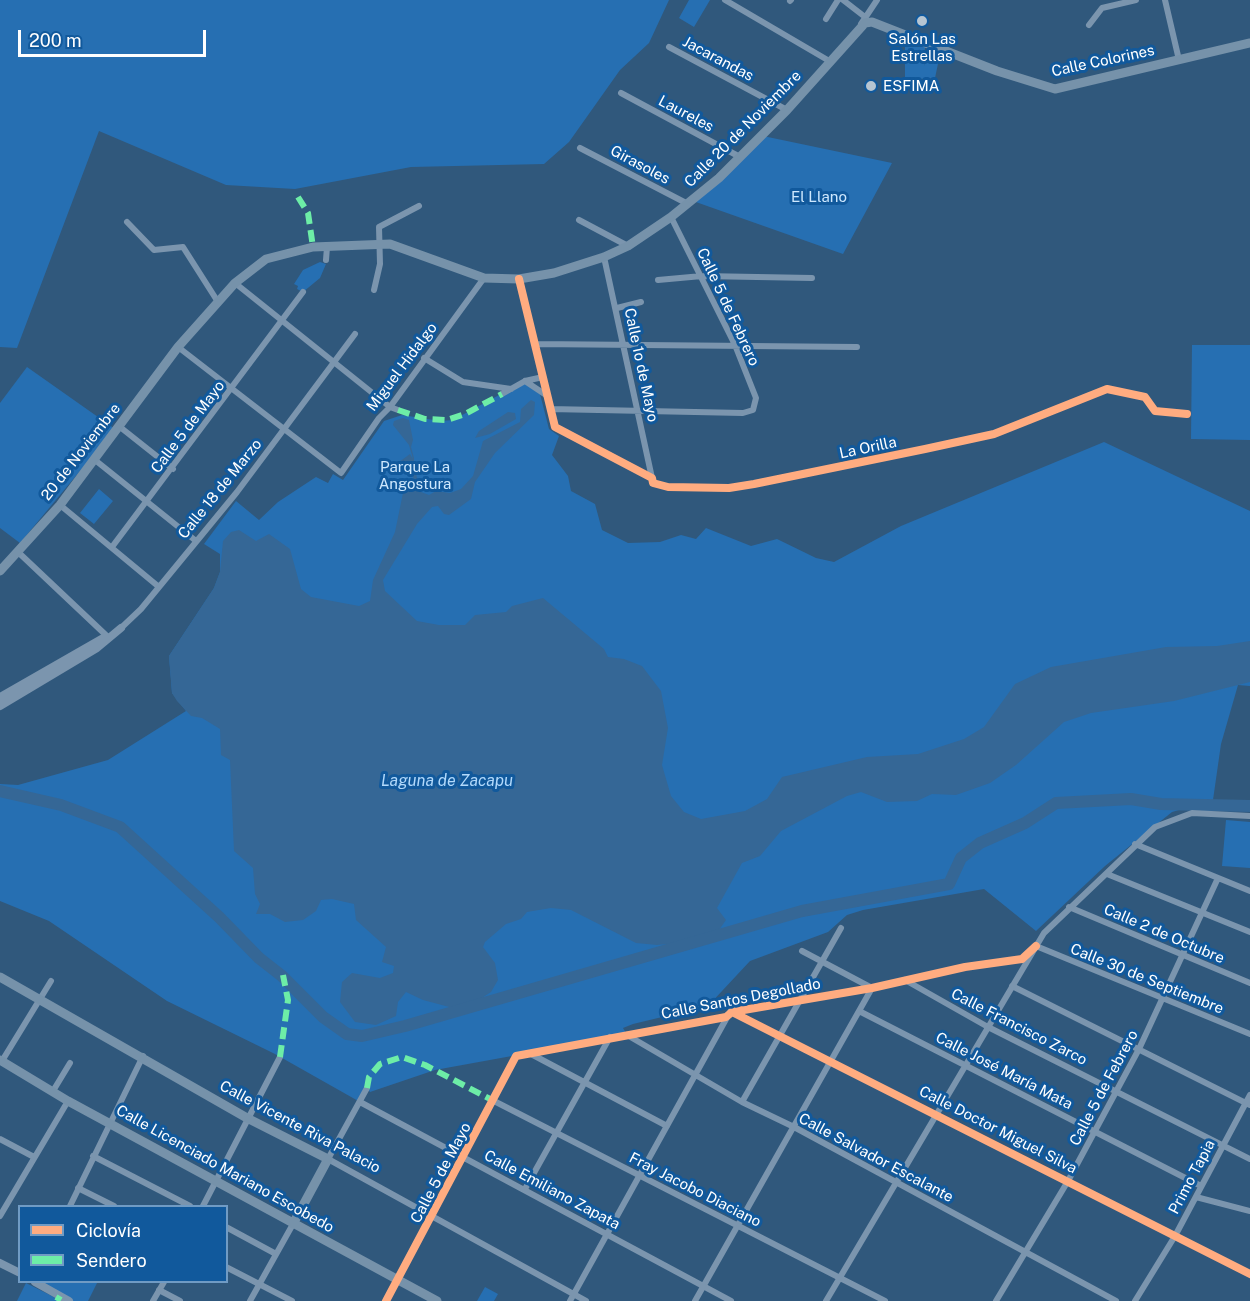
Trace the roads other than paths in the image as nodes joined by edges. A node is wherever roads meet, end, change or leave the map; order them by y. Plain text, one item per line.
1 (725, 0) edge
2 (841, 0) edge
3 (877, 0) edge
4 (1102, 0) edge
5 (1136, 0) edge
6 (1165, 0) edge
7 (1111, 6) junction
8 (826, 19) dead end
9 (867, 20) junction
10 (1089, 25) dead end
11 (1250, 43) edge
12 (669, 47) dead end
13 (1179, 60) junction
14 (831, 62) junction
15 (621, 93) dead end
16 (787, 110) junction
17 (580, 148) dead end
18 (740, 157) junction
19 (688, 204) junction
20 (419, 206) dead end
21 (671, 217) junction
22 (579, 220) dead end
23 (127, 222) dead end
24 (380, 244) junction
25 (628, 246) junction
26 (327, 247) junction
27 (604, 257) junction
28 (326, 260) dead end
29 (702, 276) junction
30 (484, 278) junction
31 (812, 278) dead end
32 (519, 279) junction
33 (658, 280) dead end
34 (235, 283) junction
35 (374, 290) dead end
36 (303, 292) dead end
37 (218, 302) junction
38 (641, 302) dead end
39 (617, 308) junction
40 (283, 321) junction
41 (355, 334) dead end
42 (535, 344) junction
43 (624, 345) junction
44 (735, 345) junction
45 (178, 347) junction
46 (856, 347) dead end
47 (424, 358) junction
48 (335, 363) junction
49 (543, 377) junction
50 (525, 381) junction
51 (232, 388) junction
52 (511, 389) junction
53 (502, 394) dead end
54 (547, 395) junction
55 (390, 407) junction
56 (550, 409) junction
57 (639, 409) junction
58 (398, 410) dead end
59 (1187, 414) dead end
60 (120, 427) junction
61 (285, 430) junction
62 (95, 460) junction
63 (173, 469) junction
64 (652, 478) junction
65 (147, 500) junction
66 (60, 505) junction
67 (196, 541) junction
68 (112, 547) junction
69 (18, 552) junction
70 (0, 571) edge
71 (159, 587) junction
72 (121, 628) joint
73 (108, 637) junction
74 (0, 697) edge
75 (0, 706) edge
76 (1250, 816) edge
77 (1135, 844) junction
78 (1107, 874) junction
79 (1218, 878) junction
80 (1250, 891) edge
81 (1069, 907) junction
82 (1202, 913) junction
83 (841, 928) dead end
84 (1250, 932) edge
85 (1036, 946) junction
86 (802, 951) dead end
87 (1182, 956) junction
88 (1022, 959) junction
89 (822, 961) junction
90 (1023, 968) junction
91 (0, 977) edge
92 (905, 980) junction
93 (51, 981) dead end
94 (1250, 983) edge
95 (1012, 986) junction
96 (872, 988) junction
97 (40, 999) junction
98 (1162, 999) junction
99 (801, 1000) junction
100 (735, 1003) dead end
101 (859, 1011) junction
102 (729, 1014) junction
103 (988, 1026) junction
104 (1250, 1034) edge
105 (627, 1035) junction
106 (779, 1035) junction
107 (610, 1037) junction
108 (1139, 1049) junction
109 (531, 1054) junction
110 (143, 1056) junction
111 (516, 1056) joint
112 (280, 1057) dead end
113 (1, 1061) edge
114 (831, 1062) junction
115 (70, 1063) dead end
116 (966, 1065) junction
117 (696, 1073) junction
118 (585, 1082) junction
119 (367, 1088) dead end
120 (53, 1090) junction
121 (1116, 1090) junction
122 (1250, 1095) edge
123 (68, 1101) junction
124 (494, 1101) junction
125 (360, 1102) junction
126 (742, 1102) junction
127 (1248, 1104) edge
128 (936, 1113) junction
129 (247, 1118) junction
130 (109, 1122) junction
131 (667, 1126) junction
132 (794, 1127) junction
133 (1095, 1131) junction
134 (558, 1132) junction
135 (0, 1138) edge
136 (1222, 1145) junction
137 (93, 1155) junction
138 (34, 1157) junction
139 (465, 1158) junction
140 (328, 1159) junction
141 (1250, 1159) edge
142 (639, 1174) junction
143 (217, 1181) junction
144 (1068, 1181) junction
145 (897, 1182) junction
146 (1201, 1186) junction
147 (78, 1188) junction
148 (525, 1189) junction
149 (1196, 1197) junction
150 (70, 1205) edge
151 (112, 1205) edge
152 (187, 1205) edge
153 (204, 1205) edge
154 (1250, 1211) edge
155 (0, 1216) edge
156 (433, 1217) junction
157 (293, 1224) junction
158 (739, 1225) junction
159 (228, 1228) edge
160 (608, 1233) junction
161 (1175, 1236) junction
162 (1024, 1252) junction
163 (276, 1254) junction
164 (0, 1263) edge
165 (228, 1268) edge
166 (18, 1272) edge
167 (1250, 1274) edge
168 (839, 1277) junction
169 (398, 1279) junction
170 (38, 1283) edge
171 (163, 1283) edge
172 (259, 1284) junction
173 (703, 1286) junction
174 (159, 1290) junction
175 (574, 1294) junction
176 (69, 1301) edge
177 (153, 1301) edge
178 (180, 1301) edge
179 (250, 1301) edge
180 (292, 1301) edge
181 (386, 1301) edge
182 (437, 1301) edge
183 (570, 1301) edge
184 (586, 1301) edge
185 (695, 1301) edge
186 (731, 1301) edge
187 (826, 1301) edge
188 (885, 1301) edge
189 (996, 1301) edge
190 (1116, 1301) edge
191 (1135, 1301) edge

1 - 14 street
2 - 8 street
2 - 9 street
3 - 9 street
4 - 7 street
5 - 7 street
6 - 13 street
7 - 10 street
9 - 13 main road, Calle Colorines
9 - 14 main road, Calle 20 de Noviembre
11 - 13 main road, Calle Colorines
12 - 16 street, Jacarandas
14 - 16 main road, Calle 20 de Noviembre
15 - 18 street, Laureles
16 - 18 main road, Calle 20 de Noviembre
17 - 19 street, Girasoles
18 - 19 main road, Calle 20 de Noviembre
19 - 21 main road, Calle 20 de Noviembre
20 - 24 street
21 - 25 main road, Calle 20 de Noviembre
21 - 29 street, Calle 5 de Febrero
22 - 25 street
23 - 37 street
24 - 26 main road, Calle 20 de Noviembre
24 - 30 main road, Calle 20 de Noviembre
24 - 35 street
25 - 27 main road, Calle 20 de Noviembre
26 - 28 street
26 - 34 main road, Calle 20 de Noviembre
27 - 32 main road, Calle 20 de Noviembre
27 - 39 street, Calle 1o de Mayo
29 - 31 street
29 - 33 street
29 - 44 street, Calle 5 de Febrero
30 - 32 main road, Calle 20 de Noviembre
30 - 47 street, Miguel Hidalgo
32 - 42 street
34 - 37 main road, Calle 20 de Noviembre
34 - 40 street
36 - 40 street, Calle 5 de Mayo
37 - 45 main road, Calle 20 de Noviembre
38 - 39 street
39 - 43 street, Calle 1o de Mayo
40 - 48 street
40 - 51 street, Calle 5 de Mayo
41 - 48 street, Calle 18 de Marzo
42 - 43 street
42 - 49 street
43 - 44 street
43 - 57 street, Calle 1o de Mayo
44 - 46 street
44 - 57 street, Calle 5 de Febrero
45 - 51 street
45 - 60 main road, 20 de Noviembre
47 - 52 street
47 - 55 street, Miguel Hidalgo
48 - 55 street
48 - 61 street, Calle 18 de Marzo
49 - 50 street
49 - 54 street
50 - 52 street
50 - 54 street
51 - 61 street
51 - 63 street, Calle 5 de Mayo
52 - 53 street
54 - 56 street
55 - 58 street
55 - 61 street, Miguel Hidalgo
56 - 57 street
56 - 64 street, La Orilla
57 - 64 street, Calle 1o de Mayo
59 - 64 street, La Orilla
60 - 62 main road, 20 de Noviembre
60 - 63 street
61 - 67 street, Calle 18 de Marzo
62 - 65 street
62 - 66 main road, 20 de Noviembre
63 - 65 street, Calle 5 de Mayo
65 - 67 street
65 - 68 street, Calle 5 de Mayo
66 - 68 street
66 - 69 main road, 20 de Noviembre
67 - 71 street, Calle 18 de Marzo
68 - 71 street
69 - 70 main road, 20 de Noviembre
69 - 73 street
71 - 72 street, Calle 18 de Marzo
72 - 73 street, Calle 18 de Marzo
73 - 74 street, Calle 18 de Marzo
73 - 75 street, Calle 18 de Marzo
76 - 77 street
77 - 78 street
77 - 79 street
78 - 81 street
78 - 82 street
79 - 80 street
79 - 82 street, Calle 5 de Febrero
81 - 85 street
81 - 87 street, Calle 2 de Octubre
82 - 84 street
82 - 87 street, Calle 5 de Febrero
83 - 89 street
85 - 88 street
85 - 90 street
85 - 98 street, Calle 30 de Septiembre
86 - 89 street
87 - 94 street, Calle 2 de Octubre
87 - 98 street, Calle 5 de Febrero
88 - 90 street
88 - 92 street, Calle Santos Degollado
89 - 96 street
89 - 99 street
90 - 95 street
91 - 97 main road, Calle Vicente Riva Palacio
92 - 96 street, Calle Santos Degollado
92 - 103 street, Calle Francisco Zarco
93 - 97 street
95 - 103 street
95 - 108 street
96 - 99 street, Calle Santos Degollado
96 - 101 street
97 - 110 main road, Calle Vicente Riva Palacio
97 - 113 street
98 - 104 street, Calle 30 de Septiembre
98 - 108 street, Calle 5 de Febrero
99 - 102 street, Calle Santos Degollado
99 - 106 street
100 - 102 street
101 - 114 street
101 - 116 street, Calle José María Mata
102 - 105 street, Calle Santos Degollado
102 - 106 street, Calle Doctor Miguel Silva
102 - 117 street
103 - 116 street
103 - 121 street, Calle Francisco Zarco
105 - 107 street, Calle Santos Degollado
105 - 117 street, Calle Salvador Escalante
106 - 114 street, Calle Doctor Miguel Silva
106 - 126 street
107 - 109 street, Calle Santos Degollado
107 - 118 street
108 - 121 street, Calle 5 de Febrero
108 - 127 street
109 - 111 street, Calle Santos Degollado
109 - 118 street
110 - 129 main road, Calle Vicente Riva Palacio
110 - 130 street
111 - 124 street, Calle 5 de Mayo
112 - 129 street
113 - 120 main road, Calle Licenciado Mariano Escobedo
114 - 128 street, Calle Doctor Miguel Silva
114 - 132 street
115 - 120 street
116 - 128 street
116 - 133 street, Calle José María Mata
117 - 126 street, Calle Salvador Escalante
117 - 131 street
118 - 131 street
118 - 134 street
119 - 125 street
120 - 123 main road, Calle Licenciado Mariano Escobedo
121 - 133 street, Calle 5 de Febrero
121 - 136 street, Calle Francisco Zarco
122 - 127 street, Primo Tapia
123 - 130 main road, Calle Licenciado Mariano Escobedo
123 - 138 street
124 - 134 street, Fray Jacobo Diaciano
124 - 139 street, Calle 5 de Mayo
125 - 139 street, Calle Emiliano Zapata
125 - 140 street
126 - 132 street, Calle Salvador Escalante
127 - 136 street, Primo Tapia
128 - 144 street, Calle Doctor Miguel Silva
128 - 145 street
129 - 140 main road, Calle Vicente Riva Palacio
129 - 143 street
130 - 137 street
130 - 143 main road, Calle Licenciado Mariano Escobedo
131 - 142 street
132 - 145 street, Calle Salvador Escalante
132 - 158 street
133 - 144 street, Calle 5 de Febrero
133 - 146 street, Calle José María Mata
134 - 142 street, Fray Jacobo Diaciano
134 - 148 street
135 - 138 street
136 - 141 street, Calle Francisco Zarco
136 - 146 street, Primo Tapia
137 - 147 street
137 - 152 street
138 - 155 street
139 - 148 street, Calle Emiliano Zapata
139 - 156 street, Calle 5 de Mayo
140 - 156 street, Calle Vicente Riva Palacio
140 - 157 main road
142 - 158 street, Fray Jacobo Diaciano
142 - 160 street
143 - 153 street
143 - 157 main road, Calle Licenciado Mariano Escobedo
144 - 161 street, Calle Doctor Miguel Silva
144 - 162 street, Calle 5 de Febrero
145 - 162 street, Calle Salvador Escalante
145 - 168 street
146 - 149 street, Primo Tapia
147 - 150 street
147 - 151 street
148 - 160 street, Calle Emiliano Zapata
149 - 154 street
149 - 161 street, Primo Tapia
156 - 169 street, Calle 5 de Mayo
156 - 175 street, Calle Vicente Riva Palacio
157 - 163 street
157 - 169 main road, Calle Licenciado Mariano Escobedo
158 - 168 street, Fray Jacobo Diaciano
158 - 173 street
159 - 163 street
160 - 173 street, Calle Emiliano Zapata
160 - 175 street
161 - 167 street, Calle Doctor Miguel Silva
161 - 191 street, Primo Tapia
162 - 189 street, Calle 5 de Febrero
162 - 190 street, Calle Salvador Escalante
163 - 172 street
164 - 166 street
165 - 172 street
168 - 187 street
168 - 188 street, Fray Jacobo Diaciano
169 - 181 street, Calle 5 de Mayo
169 - 182 main road, Calle Licenciado Mariano Escobedo
170 - 176 street
171 - 174 street
172 - 179 street
172 - 180 street
173 - 185 street
173 - 186 street, Calle Emiliano Zapata
174 - 177 street
174 - 178 street
175 - 183 street
175 - 184 street, Calle Vicente Riva Palacio

